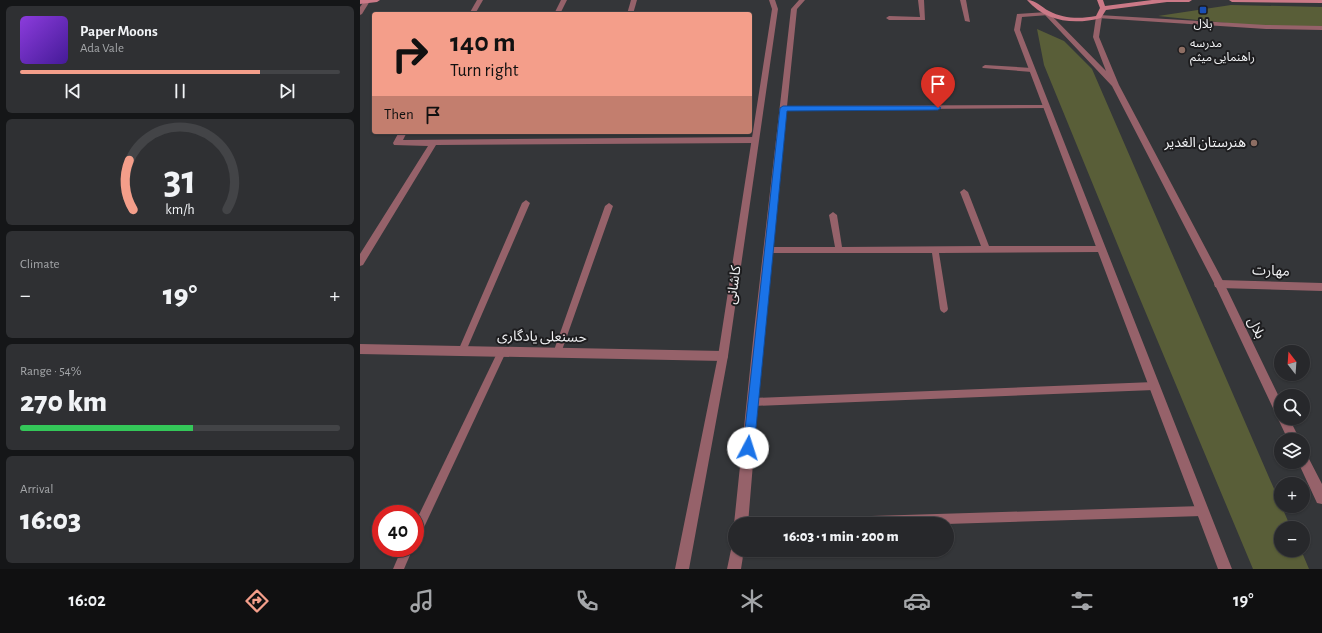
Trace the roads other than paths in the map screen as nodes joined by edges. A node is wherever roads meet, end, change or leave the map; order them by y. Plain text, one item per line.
1 (377, 0) edge
2 (480, 0) edge
3 (564, 0) edge
4 (634, 0) edge
5 (772, 0) edge
6 (802, 0) edge
7 (921, 0) edge
8 (962, 0) edge
9 (1100, 0) edge
10 (1162, 0) edge
11 (1167, 0) edge
12 (1189, 0) edge
13 (1232, 0) edge
14 (364, 1) edge
15 (1029, 1) edge
16 (1322, 1) edge
17 (1103, 8) junction
18 (473, 12) edge
19 (558, 12) edge
20 (631, 12) edge
21 (360, 13) edge
22 (1047, 14) junction
23 (1099, 17) junction
24 (889, 18) dead end
25 (968, 21) dead end
26 (1322, 28) edge
27 (985, 67) dead end
28 (1032, 70) junction
29 (1115, 85) junction
30 (1046, 107) junction
31 (783, 108) junction
32 (402, 134) edge
33 (595, 134) edge
34 (755, 140) junction
35 (593, 141) junction
36 (434, 142) junction
37 (964, 192) dead end
38 (526, 203) dead end
39 (609, 206) dead end
40 (833, 215) dead end
41 (986, 249) junction
42 (1101, 249) junction
43 (768, 250) junction
44 (839, 250) junction
45 (935, 250) junction
46 (360, 262) edge
47 (1218, 284) junction
48 (1322, 287) edge
49 (944, 309) dead end
50 (360, 349) edge
51 (462, 351) junction
52 (502, 352) junction
53 (557, 353) junction
54 (723, 356) junction
55 (1154, 386) junction
56 (1274, 399) edge
57 (753, 402) junction
58 (1308, 469) edge
59 (1322, 498) edge
60 (1202, 511) junction
61 (424, 515) edge
62 (742, 517) edge
63 (954, 519) edge
64 (404, 557) edge
65 (736, 557) edge
66 (398, 569) edge
67 (682, 569) edge
68 (734, 569) edge
69 (1225, 569) edge

1 - 14 main road
2 - 18 street
3 - 19 street
4 - 20 street
5 - 34 street, کاشانی
6 - 31 street
7 - 24 lane
8 - 25 lane
9 - 17 main road
10 - 11 main road
11 - 12 main road
11 - 17 main road
13 - 16 main road
14 - 21 street
15 - 22 main road
17 - 23 main road
22 - 23 main road
22 - 28 street
22 - 29 street, بلال
23 - 26 lane
23 - 29 street, بلال
27 - 28 lane
28 - 30 street
29 - 47 street, بلال
30 - 31 lane
30 - 42 street
31 - 43 street
32 - 36 street
33 - 35 street
34 - 35 street
34 - 54 street, کاشانی
35 - 36 street
36 - 46 street
37 - 41 lane
38 - 51 lane
39 - 53 lane
40 - 44 lane
41 - 42 lane
41 - 45 lane
42 - 55 street
43 - 44 lane
43 - 57 street
44 - 45 lane
45 - 49 lane
47 - 48 street, مهارت
47 - 56 street, بلال
50 - 51 street, حسنعلی یادگاری
51 - 52 street, حسنعلی یادگاری
52 - 53 street, حسنعلی یادگاری
52 - 61 lane
53 - 54 street, حسنعلی یادگاری
54 - 67 street, کاشانی
55 - 57 lane
55 - 60 street
57 - 62 street
58 - 59 street
60 - 63 lane
60 - 69 street
64 - 66 lane
65 - 68 street

